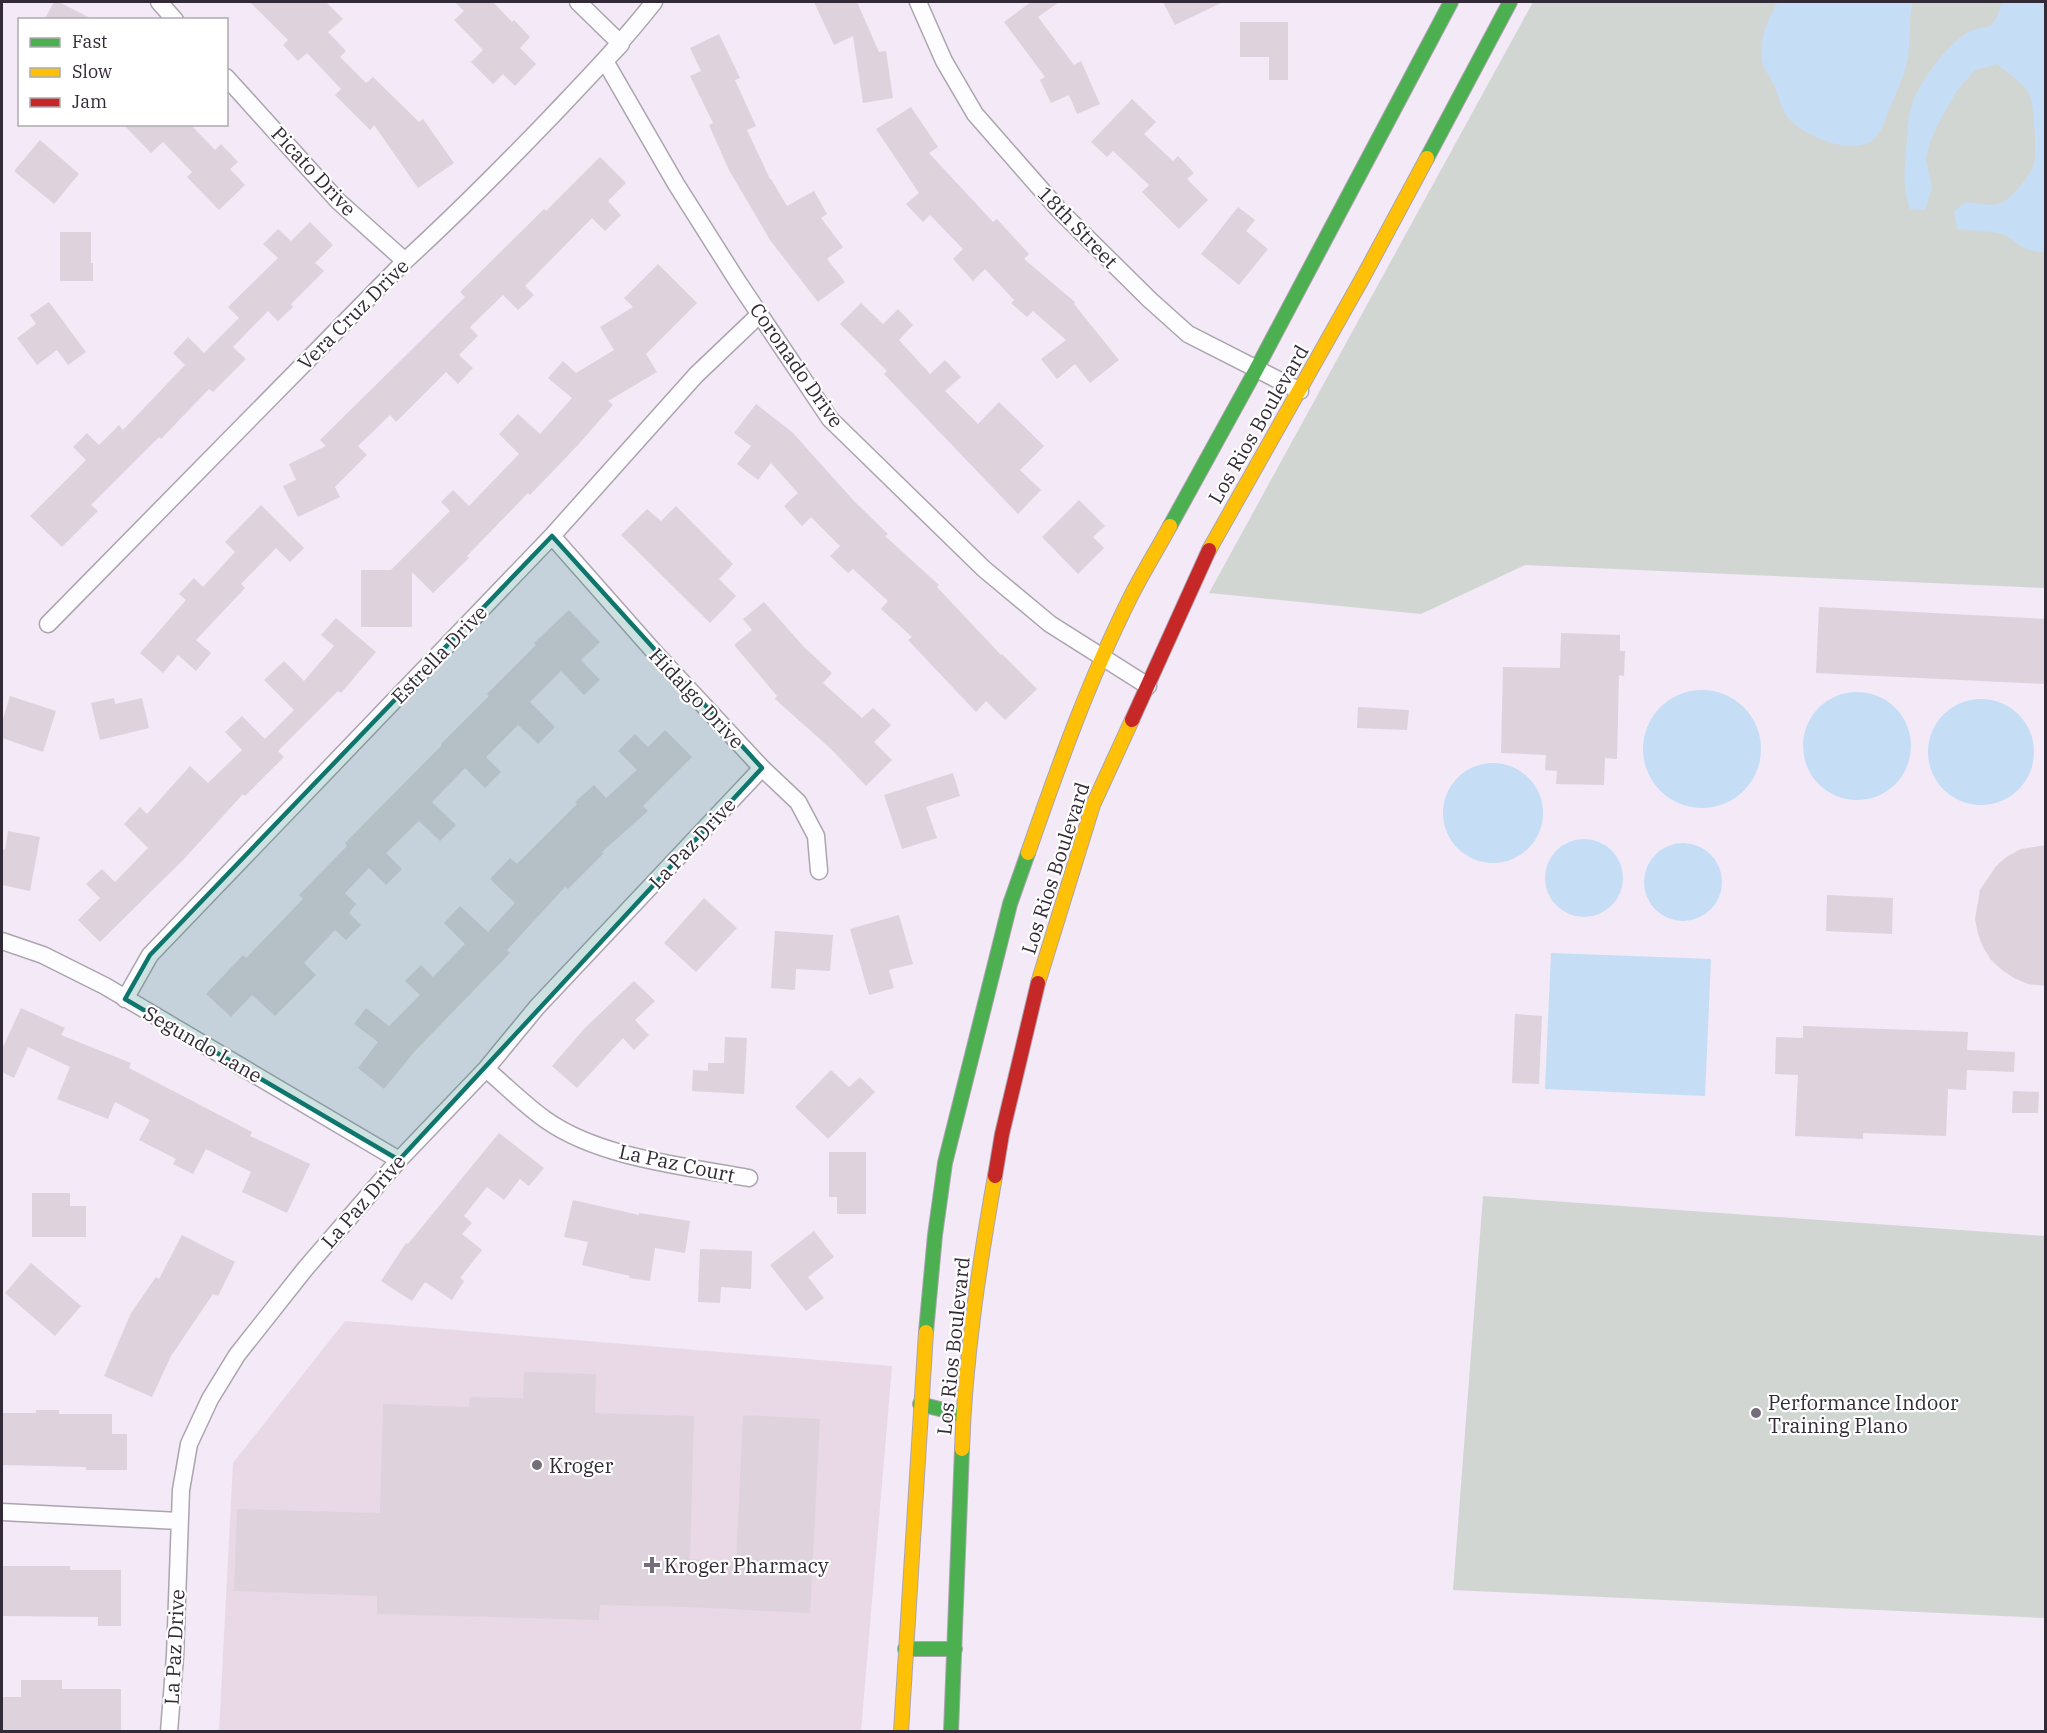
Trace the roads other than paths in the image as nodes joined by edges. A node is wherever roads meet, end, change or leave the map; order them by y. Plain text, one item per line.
1 (159, 2) edge
2 (578, 2) edge
3 (654, 2) edge
4 (918, 2) edge
5 (1451, 2) edge
6 (1510, 2) edge
7 (173, 18) edge
8 (621, 44) junction
9 (228, 79) edge
10 (405, 261) junction
11 (760, 315) junction
12 (1257, 368) junction
13 (1300, 391) junction
14 (552, 536) junction
15 (48, 624) dead end
16 (1102, 657) junction
17 (1148, 686) junction
18 (762, 768) junction
19 (819, 871) dead end
20 (2, 941) edge
21 (125, 999) junction
22 (486, 1069) junction
23 (399, 1160) junction
24 (748, 1178) dead end
25 (920, 1404) junction
26 (963, 1415) junction
27 (2, 1512) edge
28 (179, 1521) junction
29 (905, 1649) junction
30 (955, 1649) junction
31 (170, 1731) edge
32 (901, 1731) edge
33 (951, 1731) edge

1 - 7 street
2 - 8 street
3 - 8 street, Vera Cruz Drive
4 - 12 street, 18th Street
5 - 12 main road, Los Rios Boulevard
6 - 13 main road, Los Rios Boulevard
8 - 10 street, Vera Cruz Drive
8 - 11 street, Coronado Drive
9 - 10 street, Picato Drive
10 - 15 street, Vera Cruz Drive
11 - 14 street, Estrella Drive
11 - 16 street, Coronado Drive
12 - 13 street, 18th Street
12 - 16 main road, Los Rios Boulevard
13 - 17 main road, Los Rios Boulevard
14 - 18 street, Hidalgo Drive
14 - 21 street, Estrella Drive
16 - 17 street, Coronado Drive
16 - 25 main road, Los Rios Boulevard
17 - 26 main road, Los Rios Boulevard
18 - 19 street, Hidalgo Drive
18 - 22 street, La Paz Drive
20 - 21 street, Segundo Lane
21 - 23 street, Segundo Lane
22 - 23 street, La Paz Drive
22 - 24 street, La Paz Court
23 - 28 street, La Paz Drive
25 - 26 main road
25 - 29 main road, Los Rios Boulevard
26 - 30 main road, Los Rios Boulevard
27 - 28 street
28 - 31 street, La Paz Drive
29 - 30 main road
29 - 32 main road, Los Rios Boulevard
30 - 33 main road, Los Rios Boulevard

